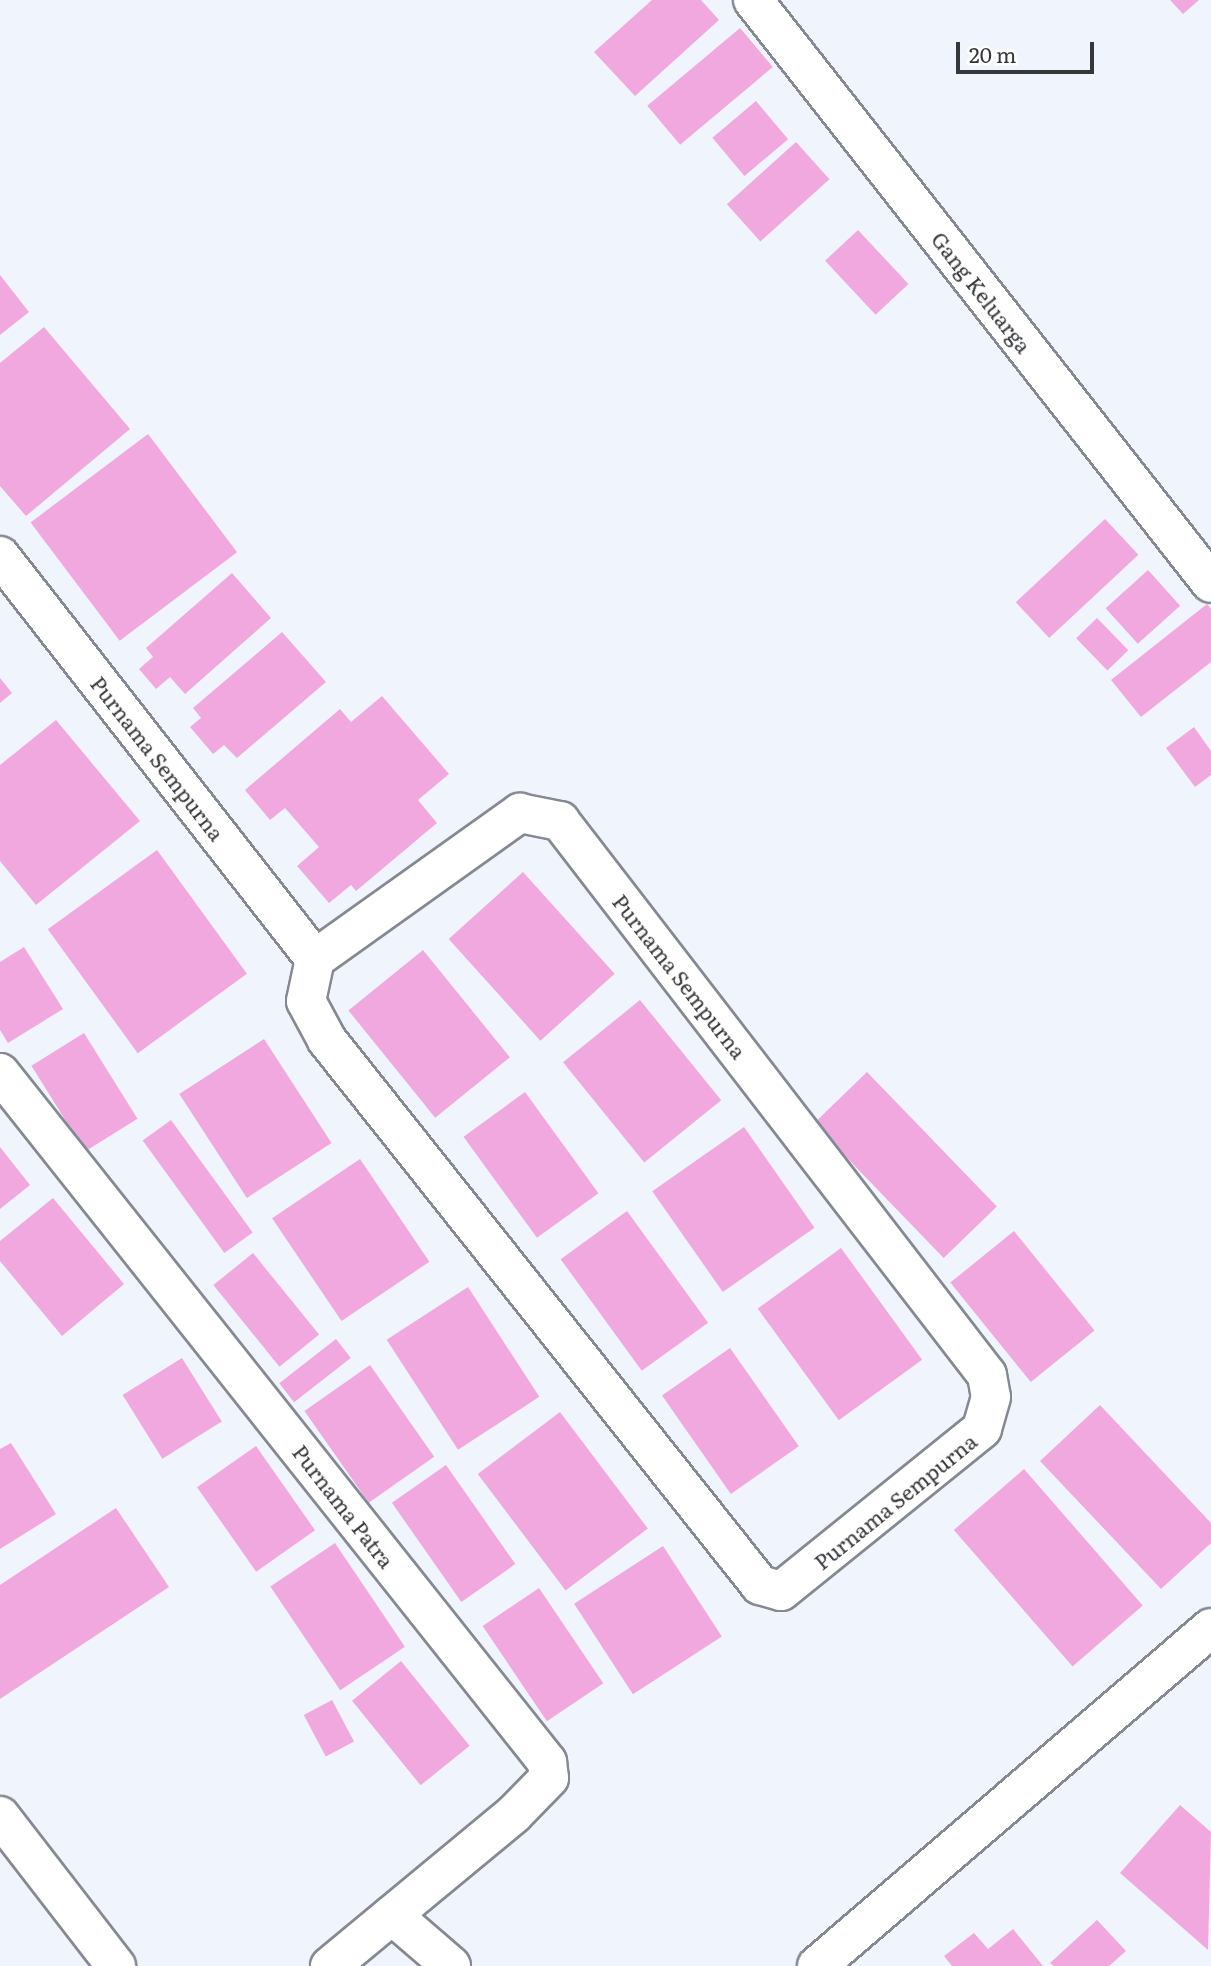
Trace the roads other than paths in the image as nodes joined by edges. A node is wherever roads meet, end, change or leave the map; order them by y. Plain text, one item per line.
1 (752, 0) edge
2 (0, 556) edge
3 (1211, 583) edge
4 (315, 959) junction
5 (0, 1073) edge
6 (1211, 1628) edge
7 (0, 1816) edge
8 (393, 1915) junction
9 (116, 1966) edge
10 (330, 1966) edge
11 (451, 1966) edge
12 (817, 1966) edge

1 - 3 street, Gang Keluarga
2 - 4 street, Purnama Sempurna
4 - 4 street, Purnama Sempurna
5 - 8 street, Purnama Patra
6 - 12 street
7 - 9 street
8 - 10 street
8 - 11 street

